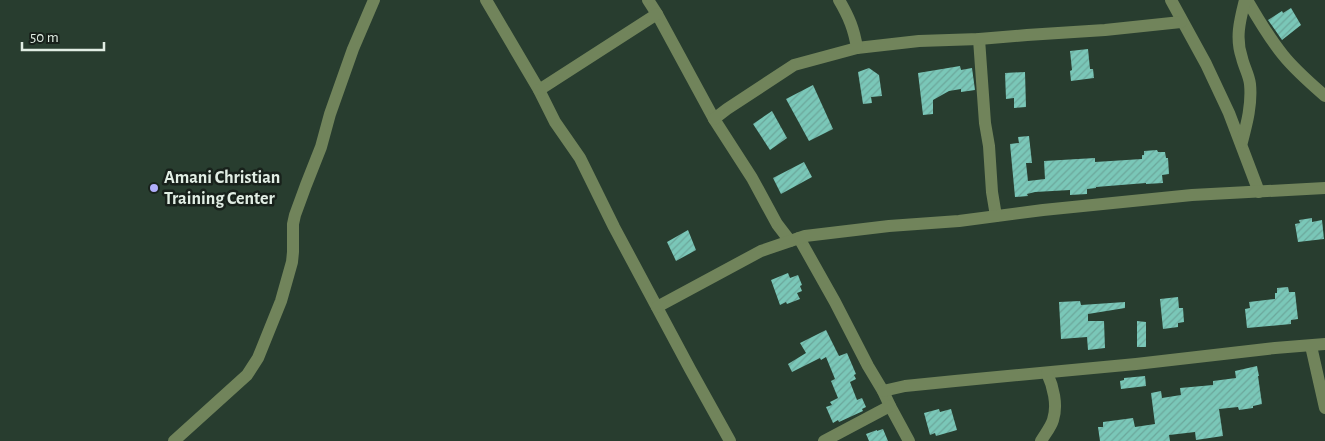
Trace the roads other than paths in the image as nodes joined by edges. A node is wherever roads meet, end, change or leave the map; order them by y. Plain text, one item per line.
1 (374, 0) edge
2 (486, 0) edge
3 (648, 0) edge
4 (838, 0) edge
5 (1171, 0) edge
6 (1246, 0) edge
7 (657, 14) junction
8 (1181, 22) junction
9 (978, 39) junction
10 (857, 48) junction
11 (539, 90) junction
12 (1325, 96) edge
13 (714, 119) junction
14 (1242, 142) junction
15 (1325, 188) edge
16 (1259, 192) junction
17 (996, 216) junction
18 (794, 239) junction
19 (657, 307) junction
20 (1325, 333) edge
21 (1318, 345) edge
22 (1047, 372) junction
23 (884, 391) junction
24 (890, 406) junction
25 (1325, 408) edge
26 (174, 441) edge
27 (730, 441) edge
28 (824, 441) edge
29 (909, 441) edge
30 (1041, 441) edge

1 - 26 street
2 - 11 street
3 - 7 street
4 - 10 street
5 - 8 street
6 - 12 street
6 - 14 street
7 - 11 street
7 - 13 street
8 - 9 street
8 - 14 street
9 - 10 street
9 - 17 street
10 - 13 street
11 - 19 street
13 - 18 street
14 - 16 street
15 - 16 street
16 - 17 street
17 - 18 street
18 - 19 street
18 - 23 street
19 - 27 street
20 - 21 street
21 - 22 street
21 - 25 street
22 - 23 street
22 - 30 street
23 - 24 street
24 - 28 street
24 - 29 street

